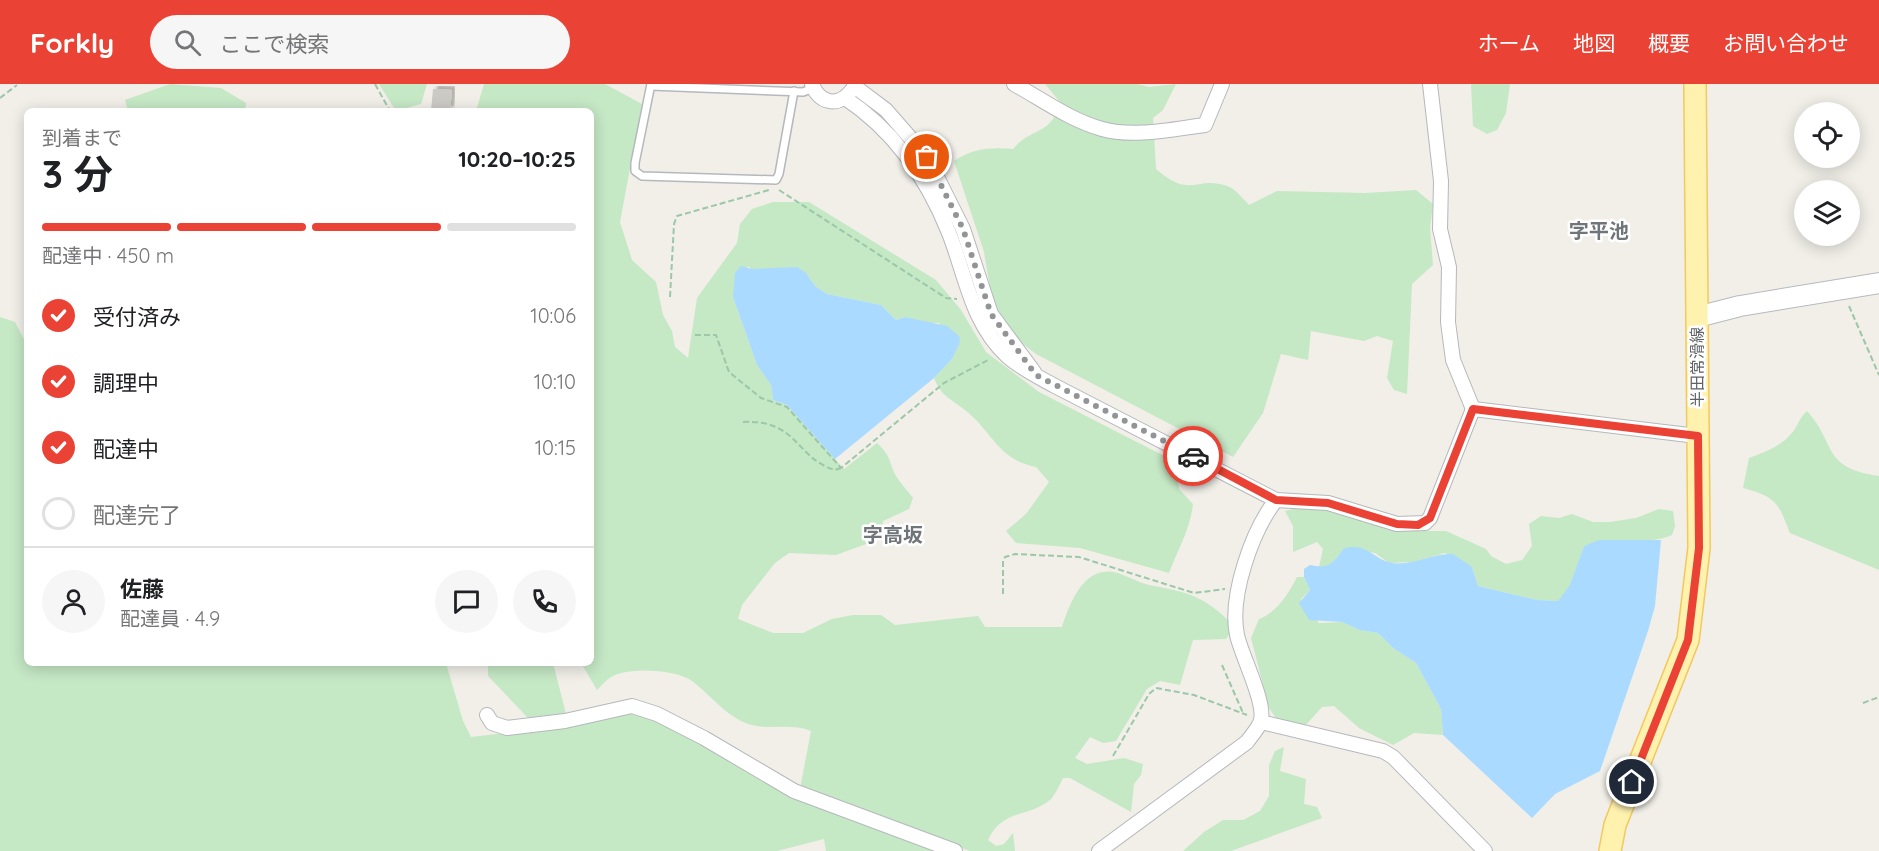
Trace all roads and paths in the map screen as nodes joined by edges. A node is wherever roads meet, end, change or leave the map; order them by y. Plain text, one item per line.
1 (375, 84) edge
2 (1014, 84) edge
3 (1222, 84) edge
4 (1430, 84) edge
5 (1695, 84) edge
6 (17, 85) edge
7 (651, 85) edge
8 (854, 85) edge
9 (813, 86) edge
10 (730, 87) edge
11 (794, 91) junction
12 (0, 98) edge
13 (845, 98) junction
14 (388, 108) edge
15 (886, 110) junction
16 (877, 121) junction
17 (958, 217) junction
18 (944, 223) junction
19 (976, 268) junction
20 (962, 273) junction
21 (1879, 283) edge
22 (1843, 289) junction
23 (670, 297) dead end
24 (969, 297) junction
25 (1697, 317) junction
26 (695, 335) dead end
27 (1003, 352) junction
28 (1036, 375) junction
29 (1879, 375) edge
30 (1473, 409) junction
31 (743, 422) dead end
32 (1698, 436) junction
33 (842, 468) junction
34 (1276, 500) junction
35 (1239, 585) junction
36 (1003, 594) dead end
37 (1222, 664) dead end
38 (1879, 697) edge
39 (1863, 703) dead end
40 (1243, 713) junction
41 (487, 715) dead end
42 (1261, 722) junction
43 (1113, 756) dead end
44 (955, 851) edge
45 (1099, 851) edge
46 (1485, 851) edge
47 (1610, 851) edge

1 - 14 path
2 - 3 street
4 - 30 street
5 - 25 main road, 半田常滑線
6 - 12 path
7 - 10 lane
7 - 11 lane
8 - 13 street
8 - 15 street
9 - 11 lane
9 - 13 street
10 - 11 lane
13 - 16 street
15 - 16 street
15 - 17 street
16 - 18 street
17 - 18 street
17 - 19 street
18 - 20 street
19 - 20 street
19 - 28 street
20 - 24 street
21 - 22 street
22 - 25 street
22 - 29 path
23 - 24 path
24 - 27 street
25 - 32 main road, 半田常滑線
26 - 33 path
27 - 28 street
27 - 33 path
28 - 34 street
30 - 32 street
30 - 34 street
31 - 33 path
32 - 47 main road, 半田常滑線
34 - 35 street
35 - 36 path
35 - 42 street
37 - 40 path
38 - 39 path
40 - 42 path
40 - 43 path
41 - 44 street
42 - 45 street
42 - 46 street

